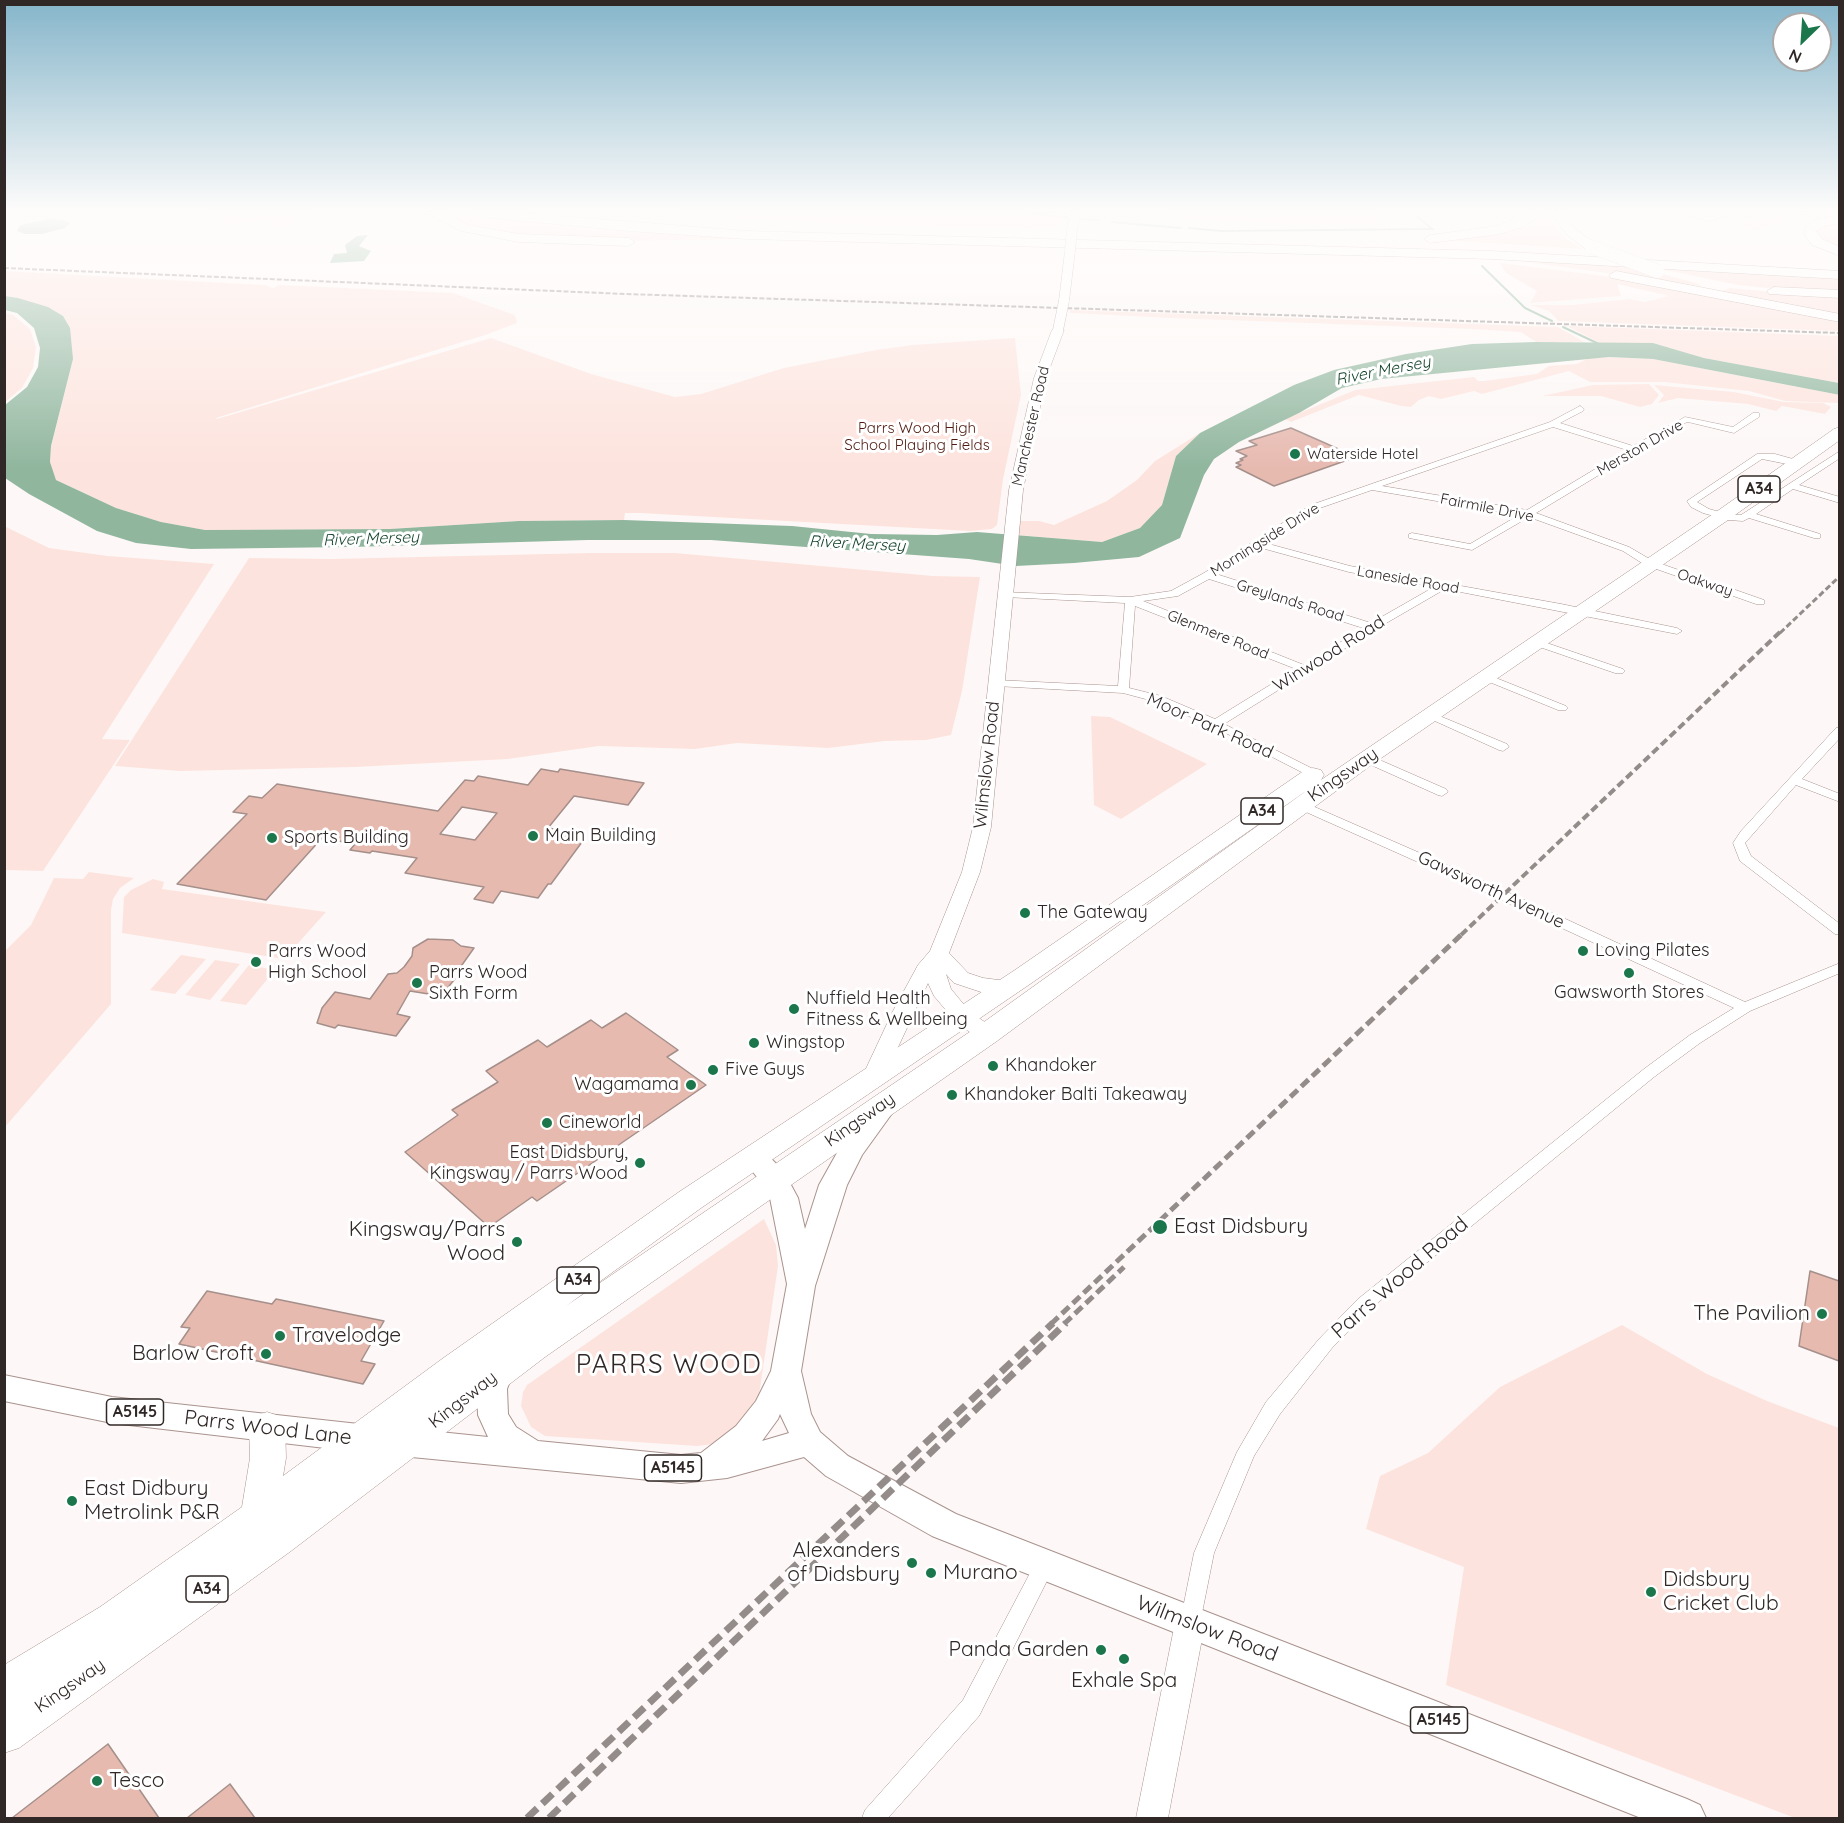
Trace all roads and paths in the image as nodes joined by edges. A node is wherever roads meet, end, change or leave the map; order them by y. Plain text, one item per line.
1 (1064, 298) edge
2 (1737, 298) edge
3 (1839, 318) edge
4 (1580, 409) dead end
5 (1756, 415) dead end
6 (1839, 418) edge
7 (1552, 424) junction
8 (1839, 432) edge
9 (1636, 450) junction
10 (1839, 454) edge
11 (1790, 460) junction
12 (1792, 486) junction
13 (1368, 487) junction
14 (1839, 500) edge
15 (1527, 513) junction
16 (1714, 513) junction
17 (1749, 515) junction
18 (1412, 536) dead end
19 (1816, 536) dead end
20 (1258, 544) junction
21 (1643, 560) junction
22 (1006, 570) joint
23 (1208, 576) junction
24 (1443, 586) junction
25 (1005, 594) junction
26 (1130, 600) junction
27 (1760, 602) dead end
28 (1571, 609) junction
29 (1372, 627) junction
30 (1677, 631) dead end
31 (1535, 642) junction
32 (1305, 669) junction
33 (1619, 671) dead end
34 (1486, 677) junction
35 (996, 683) junction
36 (1123, 690) junction
37 (1562, 708) dead end
38 (1430, 715) junction
39 (1216, 724) junction
40 (1839, 730) edge
41 (1503, 747) dead end
42 (1366, 758) junction
43 (1314, 774) junction
44 (1796, 781) junction
45 (1442, 792) dead end
46 (1839, 798) edge
47 (1301, 805) junction
48 (1839, 931) edge
49 (939, 954) junction
50 (1839, 967) edge
51 (1007, 987) junction
52 (1745, 1008) junction
53 (963, 1017) junction
54 (987, 1034) junction
55 (874, 1075) junction
56 (885, 1102) junction
57 (754, 1157) junction
58 (774, 1179) junction
59 (801, 1286) junction
60 (786, 1371) junction
61 (498, 1373) junction
62 (4, 1388) edge
63 (267, 1427) junction
64 (362, 1438) junction
65 (809, 1442) junction
66 (408, 1443) junction
67 (534, 1456) junction
68 (704, 1468) junction
69 (259, 1516) junction
70 (1044, 1565) junction
71 (1190, 1623) junction
72 (4, 1688) edge
73 (4, 1733) edge
74 (873, 1818) edge
75 (1152, 1818) edge
76 (1687, 1818) edge

1 - 22 main road, Manchester Road, bridge
2 - 3 highway
4 - 7 street, Morningside Drive
5 - 9 street, Merston Drive
6 - 11 highway, Kingsway / A34
7 - 9 street
7 - 13 street, Morningside Drive
8 - 11 highway, Kingsway / A34
9 - 15 street, Merston Drive
10 - 12 street
11 - 16 highway, Kingsway / A34
11 - 16 street
12 - 14 street
12 - 17 street
13 - 15 street, Fairmile Drive
13 - 20 street, Morningside Drive
15 - 18 street, Merston Drive
15 - 21 street, Fairmile Drive
16 - 17 street
16 - 21 highway, Kingsway / A34
17 - 19 street
20 - 23 street, Morningside Drive
20 - 24 street, Laneside Road
21 - 27 street, Oakway
21 - 28 highway, Kingsway / A34
22 - 25 main road, Wilmslow Road
23 - 26 street, Morningside Drive
23 - 29 street, Greylands Road
24 - 28 street, Laneside Road
24 - 29 street, Winwood Road
25 - 26 street, Morningside Drive
25 - 35 main road, Wilmslow Road
26 - 32 street, Glenmere Road
26 - 36 street
28 - 30 street, Laneside Road
28 - 31 highway, Kingsway / A34
28 - 43 highway, Kingsway / A34
29 - 32 street, Winwood Road
31 - 33 street
31 - 34 highway, Kingsway / A34
32 - 39 street, Winwood Road
34 - 37 street
34 - 38 highway, Kingsway / A34
35 - 36 street, Moor Park Road
35 - 49 main road, Wilmslow Road
36 - 39 street, Moor Park Road
38 - 41 street
38 - 42 highway, Kingsway / A34
39 - 43 street, Moor Park Road
40 - 44 street
42 - 45 street
42 - 47 highway, Kingsway / A34
43 - 51 highway, Kingsway / A34
44 - 46 street
44 - 48 street
47 - 52 street, Gawsworth Avenue
47 - 54 highway, Kingsway / A34
49 - 51 main road
49 - 53 main road, Wilmslow Road
49 - 55 main road, Wilmslow Road
50 - 52 street, Parrs Wood Road
51 - 53 highway, Kingsway / A34
52 - 71 street, Parrs Wood Road
53 - 54 main road, Wilmslow Road
53 - 55 highway, Kingsway / A34
54 - 56 highway, Kingsway / A34
55 - 57 highway, Kingsway / A34
56 - 58 highway, Kingsway / A34
56 - 59 main road, Wilmslow Road / A5145
57 - 58 main road, Wilmslow Road / A5145
57 - 64 highway, Kingsway / A34
58 - 59 main road, Wilmslow Road / A5145
58 - 61 highway, Kingsway / A34
59 - 60 main road, Wilmslow Road / A5145
60 - 65 main road, Wilmslow Road / A5145
60 - 68 main road, Wilmslow Road / A5145
61 - 66 highway, Kingsway / A34
61 - 67 main road, Parrs Wood Lane / A5145
62 - 63 main road, Parrs Wood Lane / A5145
63 - 64 main road, Parrs Wood Lane / A5145
63 - 69 highway
64 - 66 main road, Parrs Wood Lane / A5145
64 - 69 highway, Kingsway / A34
65 - 68 main road, Parrs Wood Lane / A5145
65 - 70 main road, Wilmslow Road / A5145
66 - 67 main road, Parrs Wood Lane / A5145
66 - 73 highway, Kingsway / A34
67 - 68 main road, Parrs Wood Lane / A5145
69 - 72 highway, Kingsway / A34
70 - 71 main road, Wilmslow Road / A5145
70 - 74 street
71 - 75 main road, Parrs Wood Road
71 - 76 main road, Wilmslow Road / A5145

